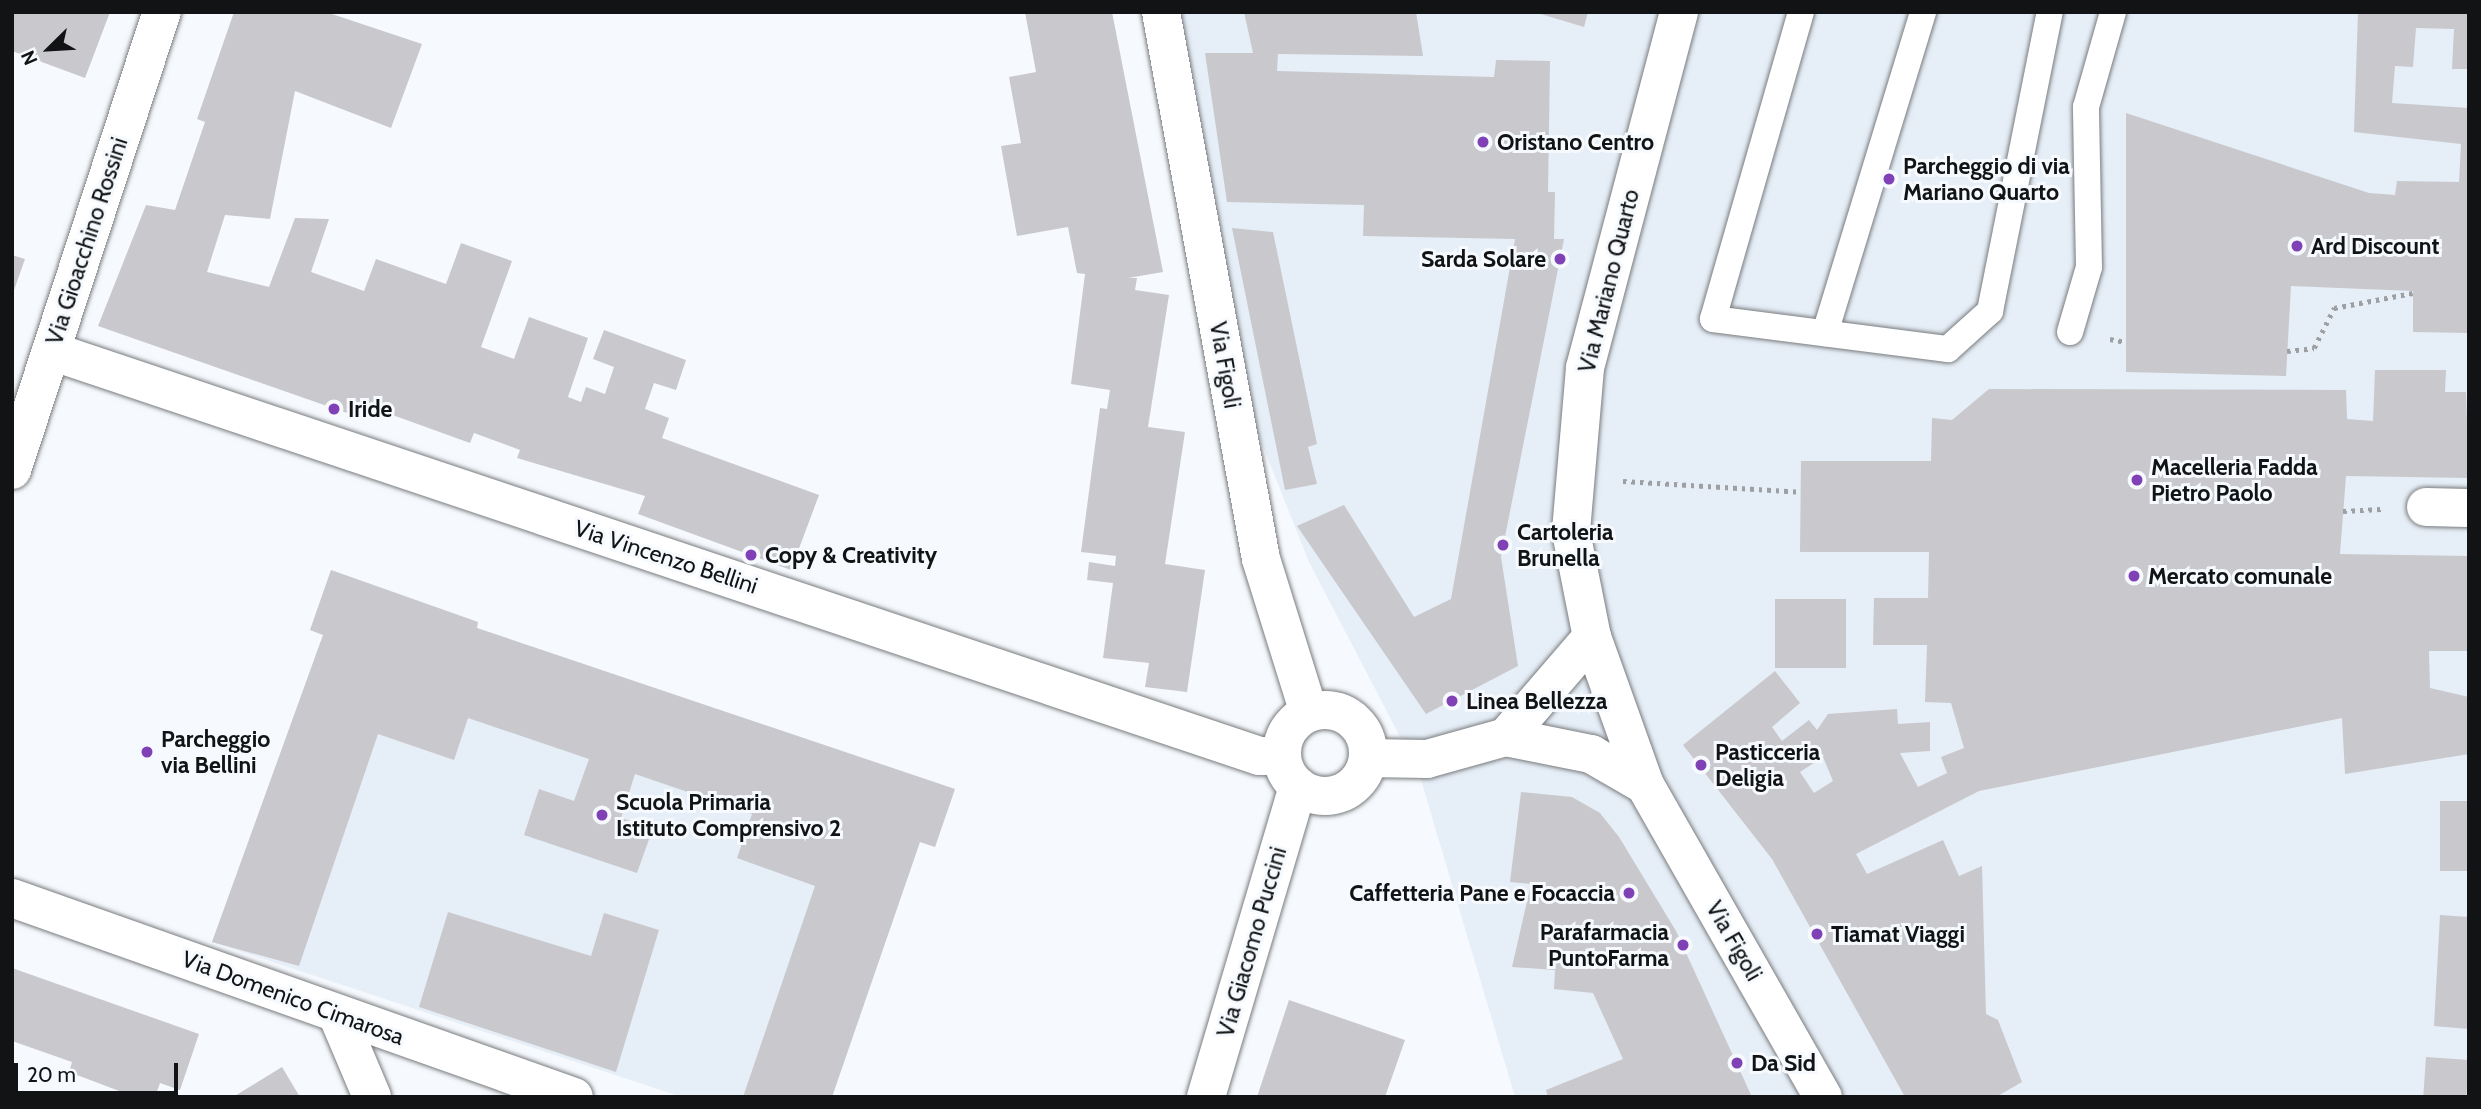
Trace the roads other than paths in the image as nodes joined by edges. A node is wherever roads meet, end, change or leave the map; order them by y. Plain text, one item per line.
1 (162, 12) edge
2 (1161, 12) edge
3 (1679, 12) edge
4 (1801, 12) edge
5 (1923, 12) edge
6 (2050, 12) edge
7 (2113, 12) edge
8 (2070, 332) dead end
9 (1825, 333) junction
10 (51, 351) junction
11 (12, 470) edge
12 (2427, 506) dead end
13 (2469, 508) edge
14 (1592, 637) junction
15 (1309, 713) junction
16 (1506, 737) junction
17 (1368, 758) junction
18 (1290, 771) junction
19 (1645, 785) junction
20 (12, 898) edge
21 (337, 1014) junction
22 (372, 1097) edge
23 (574, 1097) edge
24 (1206, 1097) edge
25 (1823, 1097) edge

1 - 10 street, Via Gioacchino Rossini
2 - 15 street, Via Figoli
3 - 14 street, Via Mariano Quarto
4 - 9 lane
5 - 9 lane
6 - 9 lane
7 - 8 lane
10 - 11 street, Via Gioacchino Rossini
10 - 18 street, Via Vincenzo Bellini
12 - 13 street
14 - 16 street
14 - 19 street, Via Figoli
15 - 17 street
15 - 18 street
16 - 17 street
16 - 19 street
17 - 18 street
18 - 24 street, Via Giacomo Puccini
19 - 25 street, Via Figoli
20 - 21 street, Via Domenico Cimarosa
21 - 22 street
21 - 23 street, Via Domenico Cimarosa

